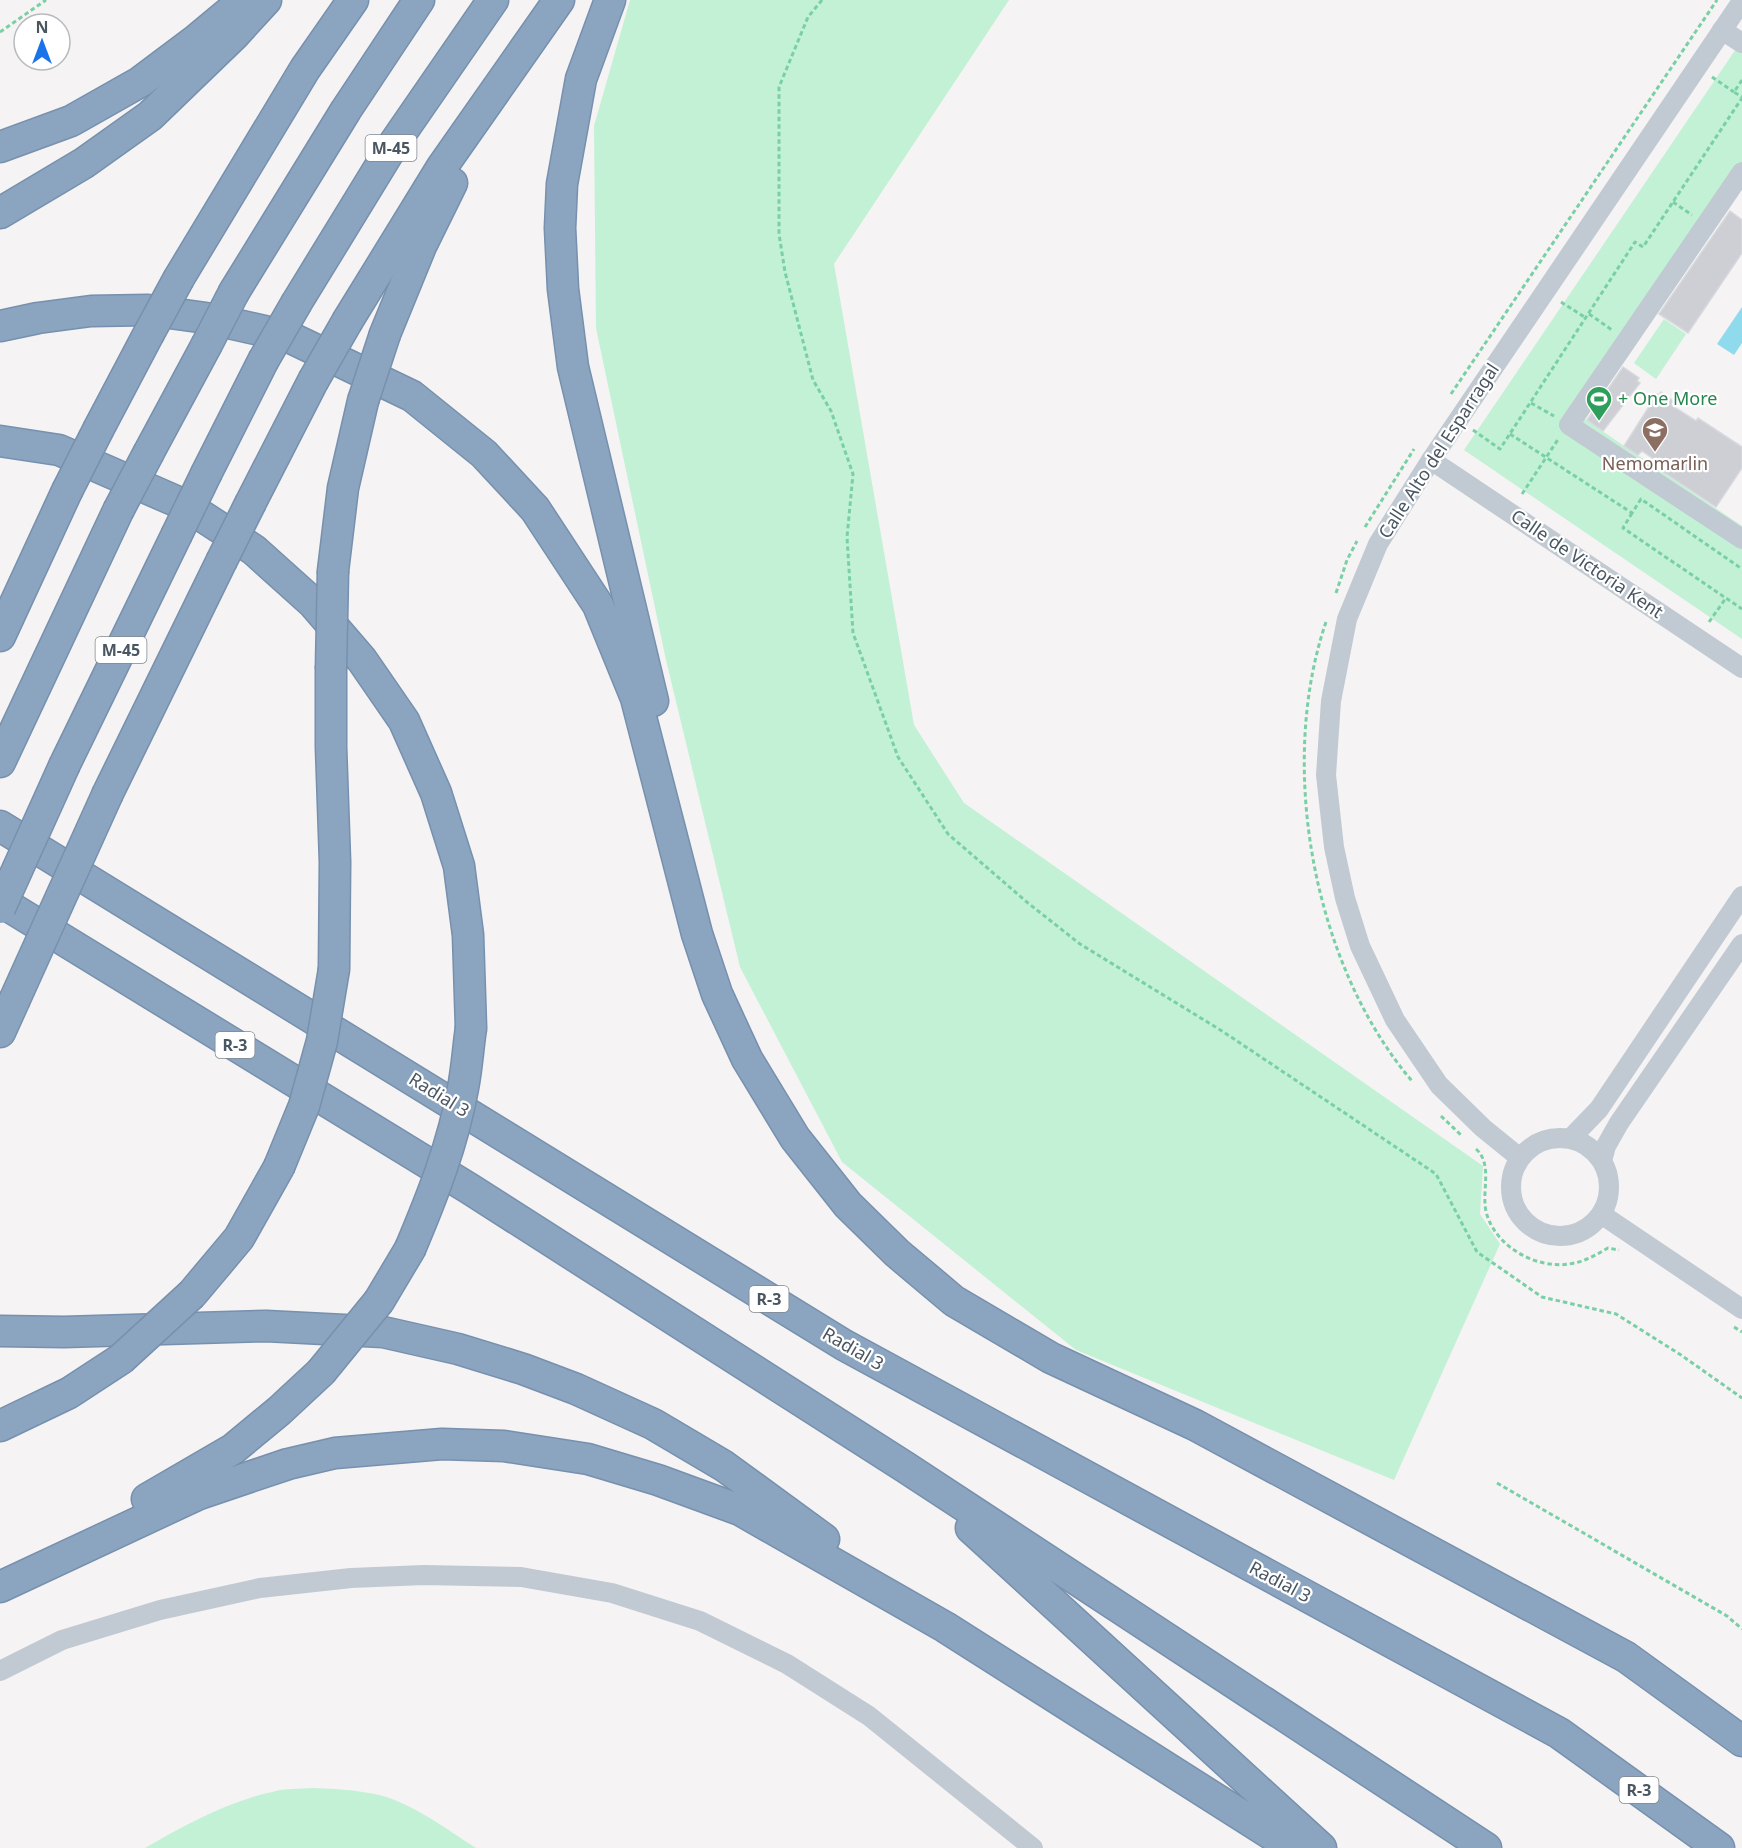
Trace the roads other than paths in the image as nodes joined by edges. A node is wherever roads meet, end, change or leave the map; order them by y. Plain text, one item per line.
1 (244, 0) edge
2 (266, 0) edge
3 (353, 0) edge
4 (419, 0) edge
5 (493, 0) edge
6 (561, 0) edge
7 (610, 0) edge
8 (1742, 1) edge
9 (1722, 30) junction
10 (1742, 43) edge
11 (0, 147) edge
12 (1742, 172) edge
13 (0, 213) edge
14 (0, 326) edge
15 (0, 441) edge
16 (1431, 460) junction
17 (1742, 539) edge
18 (0, 636) edge
19 (1742, 668) edge
20 (6, 750) edge
21 (0, 826) edge
22 (1742, 896) edge
23 (0, 901) edge
24 (0, 908) edge
25 (697, 934) junction
26 (1742, 944) edge
27 (0, 1032) edge
28 (1571, 1138) junction
29 (1520, 1158) junction
30 (1602, 1161) junction
31 (1601, 1214) junction
32 (1737, 1318) edge
33 (0, 1331) edge
34 (0, 1426) edge
35 (905, 1467) junction
36 (0, 1580) edge
37 (0, 1587) edge
38 (945, 1627) junction
39 (0, 1671) edge
40 (1742, 1741) edge
41 (1033, 1848) edge
42 (1293, 1848) edge
43 (1322, 1848) edge
44 (1486, 1848) edge
45 (1719, 1848) edge

1 - 11 highway
2 - 13 highway
3 - 18 highway, bridge
4 - 20 highway, bridge
5 - 24 highway, M-45, bridge
6 - 27 highway, bridge
6 - 34 highway, bridge
7 - 25 highway
8 - 9 street, Calle Alto del Esparragal
9 - 10 street
9 - 16 street, Calle Alto del Esparragal
12 - 17 street
14 - 25 highway
15 - 36 highway, bridge
16 - 19 street, Calle de Victoria Kent
16 - 29 street, Calle Alto del Esparragal
21 - 45 highway, Radial 3 / R-3
22 - 28 street
23 - 35 highway, R-3
25 - 40 highway
26 - 30 street
28 - 29 street
28 - 30 street
29 - 31 street
30 - 31 street
31 - 32 street
33 - 38 highway
35 - 43 highway
35 - 44 highway, R-3
37 - 38 highway
38 - 42 highway
39 - 41 street

